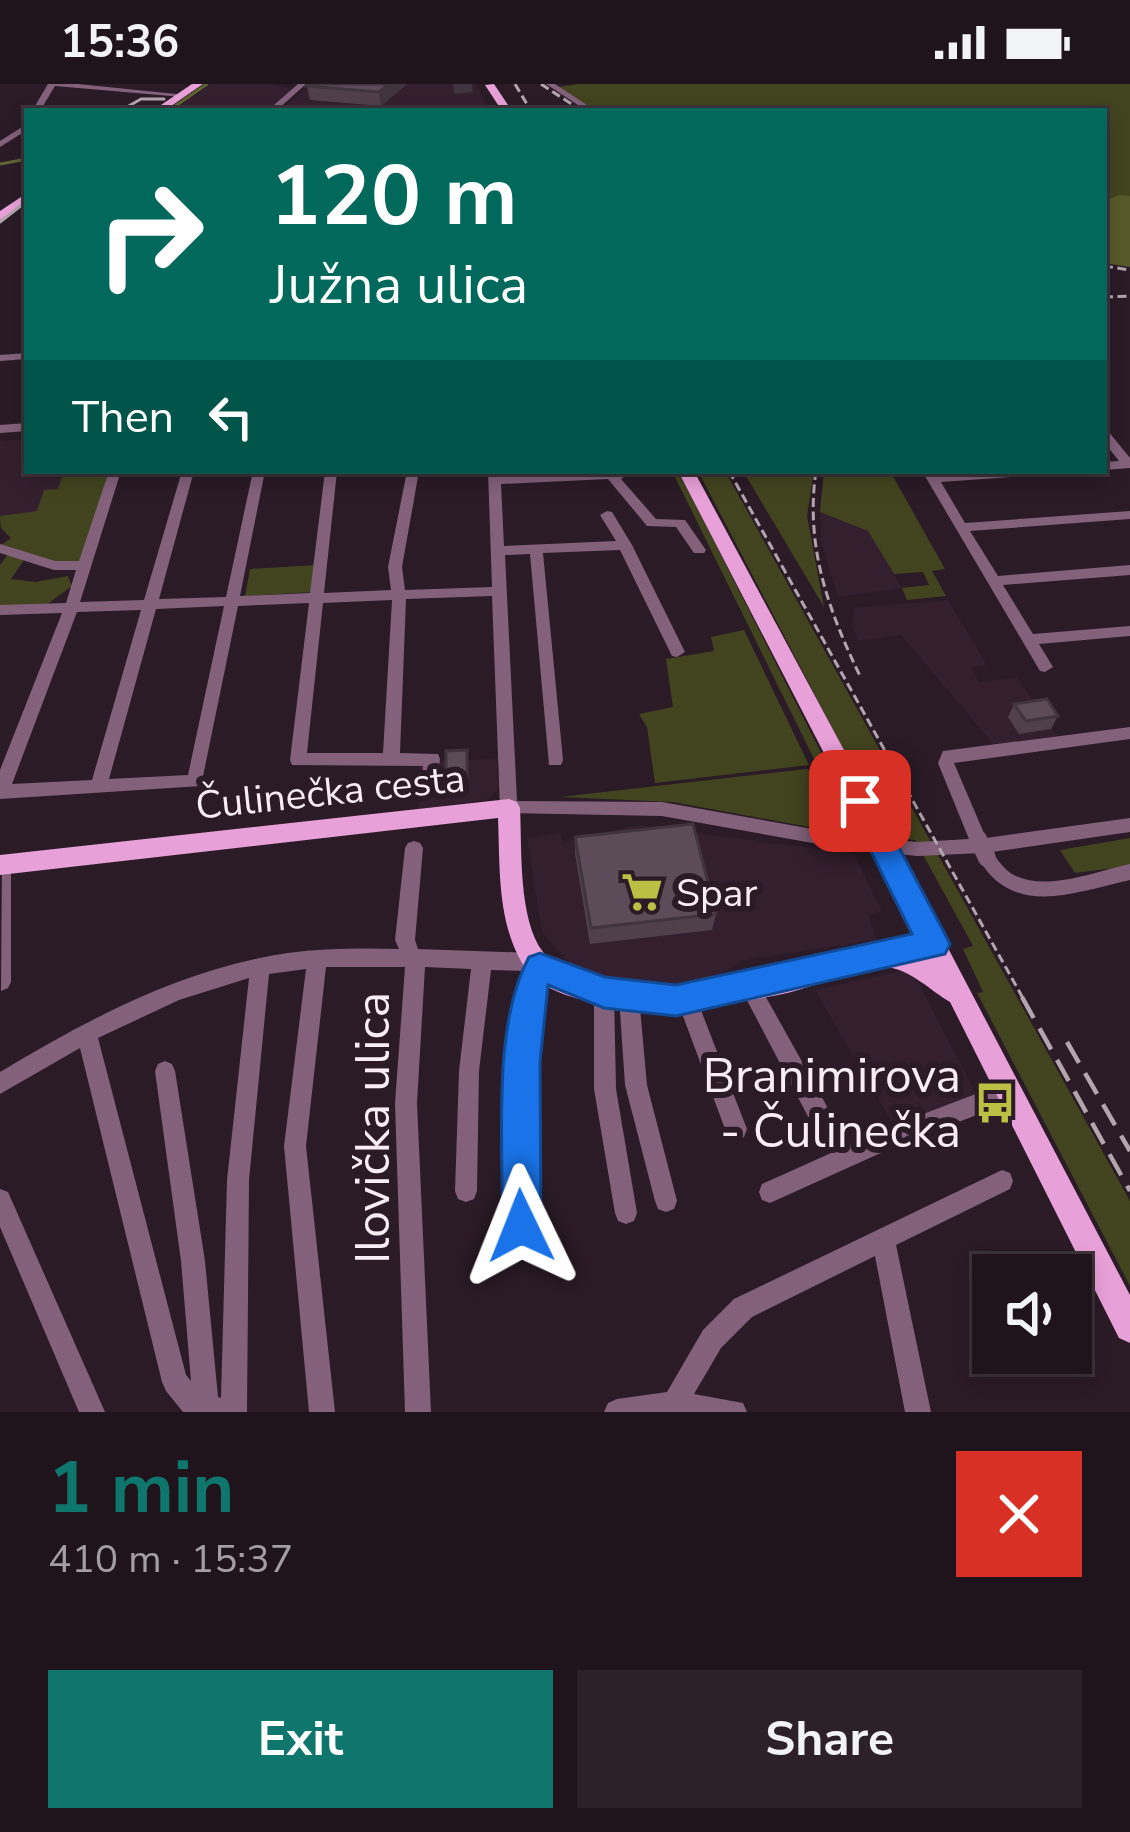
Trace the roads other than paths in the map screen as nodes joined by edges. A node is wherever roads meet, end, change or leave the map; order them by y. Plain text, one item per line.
1 (52, 84) edge
2 (198, 84) edge
3 (302, 84) edge
4 (550, 84) edge
5 (182, 95) junction
6 (162, 108) edge
7 (274, 108) edge
8 (587, 108) edge
9 (1107, 438) edge
10 (1129, 464) edge
11 (114, 474) edge
12 (187, 474) edge
13 (258, 474) edge
14 (331, 474) edge
15 (412, 474) edge
16 (688, 474) edge
17 (931, 475) edge
18 (495, 476) edge
19 (607, 515) dead end
20 (1130, 515) edge
21 (962, 527) junction
22 (625, 545) junction
23 (0, 548) edge
24 (536, 549) junction
25 (699, 550) dead end
26 (500, 551) junction
27 (85, 566) junction
28 (1130, 570) edge
29 (994, 581) junction
30 (501, 591) junction
31 (398, 595) junction
32 (318, 599) junction
33 (236, 603) junction
34 (153, 606) junction
35 (71, 609) junction
36 (0, 610) edge
37 (1130, 632) edge
38 (1029, 640) junction
39 (677, 652) dead end
40 (1045, 667) dead end
41 (1130, 733) edge
42 (391, 760) junction
43 (556, 760) dead end
44 (99, 785) junction
45 (430, 786) dead end
46 (0, 792) edge
47 (509, 808) junction
48 (448, 815) junction
49 (1130, 825) edge
50 (413, 848) dead end
51 (513, 856) junction
52 (1, 865) edge
53 (1130, 872) edge
54 (934, 944) junction
55 (412, 957) junction
56 (877, 957) junction
57 (317, 959) junction
58 (482, 961) junction
59 (538, 965) junction
60 (260, 967) junction
61 (1, 982) edge
62 (750, 987) junction
63 (617, 995) junction
64 (961, 998) junction
65 (687, 1000) junction
66 (87, 1035) junction
67 (165, 1071) dead end
68 (0, 1084) edge
69 (1010, 1092) junction
70 (820, 1118) dead end
71 (736, 1129) dead end
72 (1002, 1181) dead end
73 (466, 1191) dead end
74 (770, 1192) dead end
75 (0, 1200) edge
76 (666, 1201) dead end
77 (626, 1213) dead end
78 (521, 1226) dead end
79 (883, 1238) junction
80 (1130, 1327) edge
81 (674, 1404) junction
82 (223, 1411) edge
83 (92, 1412) edge
84 (322, 1412) edge
85 (418, 1412) edge
86 (617, 1412) edge
87 (734, 1412) edge
88 (918, 1412) edge

1 - 5 street
2 - 5 main road
3 - 7 street
4 - 8 street
5 - 6 main road
9 - 10 street
11 - 27 street
12 - 34 street
13 - 33 street
14 - 32 street
15 - 31 street
16 - 54 main road
17 - 21 street
18 - 25 street
18 - 26 street
19 - 22 street
20 - 21 street
21 - 29 street
22 - 24 street
22 - 39 street
23 - 27 street
24 - 26 street
24 - 43 street
26 - 30 street
27 - 35 street
28 - 29 street
29 - 38 street
30 - 31 street
30 - 47 street
31 - 32 street
31 - 42 street
32 - 33 street
32 - 42 street
33 - 34 street
33 - 44 street
34 - 35 street
34 - 44 street
35 - 36 street
35 - 46 street
37 - 38 street
38 - 40 street
41 - 53 street, bridge
42 - 45 street
44 - 46 street
47 - 48 main road, Čulinečka cesta
47 - 49 street
47 - 51 main road, Čulinečka cesta
48 - 51 main road
48 - 52 main road, Čulinečka cesta
50 - 55 street, Ilovička ulica
51 - 59 main road, Čulinečka cesta
52 - 61 street, Čulinečka cesta
54 - 56 main road
54 - 64 main road
55 - 57 street
55 - 58 street
55 - 85 street, Ilovička ulica
56 - 62 main road
56 - 64 main road
57 - 60 street
57 - 84 street
58 - 59 street
58 - 73 street
59 - 63 main road
59 - 78 street
60 - 66 street
60 - 82 street
62 - 65 main road
62 - 70 street
63 - 65 main road
63 - 76 street
63 - 77 street
64 - 69 main road
65 - 71 street
66 - 68 street
66 - 82 street
67 - 82 street
69 - 74 street
69 - 80 main road
72 - 79 street
75 - 83 street
79 - 81 street
79 - 88 street
81 - 86 street
81 - 87 street

